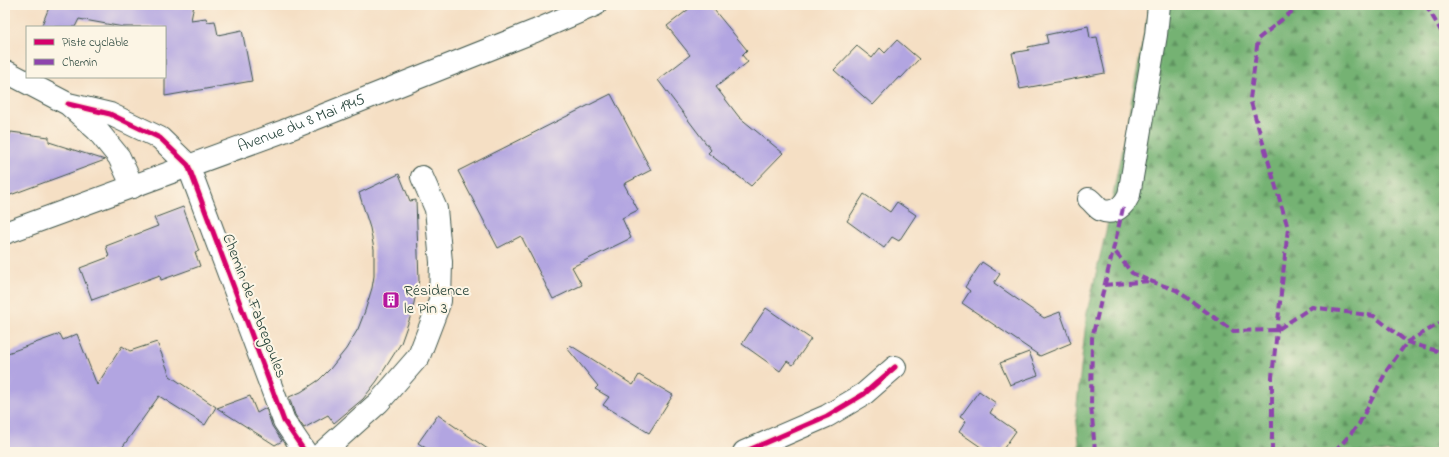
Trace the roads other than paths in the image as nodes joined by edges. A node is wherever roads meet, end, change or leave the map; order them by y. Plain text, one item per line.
1 (595, 5) edge
2 (1159, 5) edge
3 (5, 71) edge
4 (68, 104) junction
5 (188, 165) junction
6 (422, 177) dead end
7 (133, 187) junction
8 (1089, 199) dead end
9 (5, 233) edge
10 (895, 367) dead end
11 (306, 452) edge
12 (323, 452) edge
13 (744, 452) edge

1 - 5 street, Avenue du 8 Mai 1945
2 - 8 street
3 - 4 street
4 - 5 street
4 - 7 street
5 - 7 street, Avenue du 8 Mai 1945
5 - 11 street, Chemin de Fabregoules
6 - 12 street
7 - 9 street, Avenue du 8 Mai 1945
10 - 13 street

